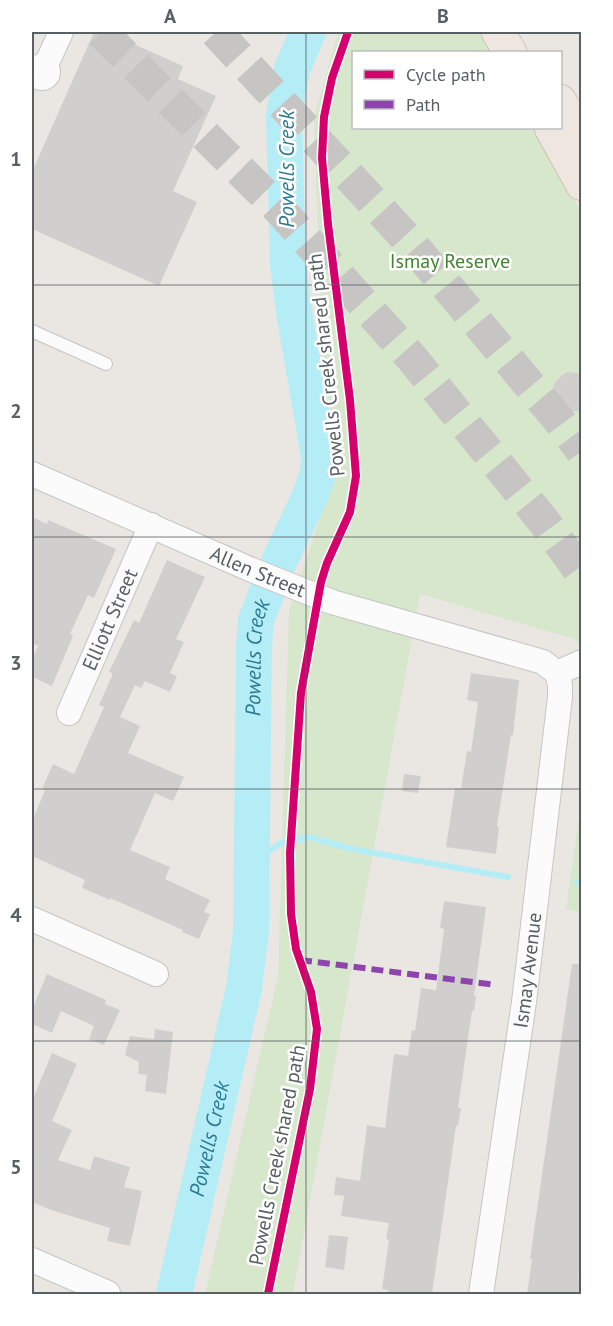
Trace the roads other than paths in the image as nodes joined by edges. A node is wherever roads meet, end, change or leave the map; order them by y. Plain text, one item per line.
1 (61, 32) edge
2 (498, 32) edge
3 (523, 32) edge
4 (509, 51) edge
5 (533, 51) edge
6 (37, 76) edge
7 (562, 103) edge
8 (552, 129) edge
9 (582, 139) edge
10 (582, 184) edge
11 (32, 331) edge
12 (106, 364) dead end
13 (32, 474) edge
14 (152, 525) junction
15 (582, 662) edge
16 (556, 673) junction
17 (69, 713) dead end
18 (32, 919) edge
19 (156, 974) dead end
20 (32, 1260) edge
21 (108, 1293) dead end
22 (481, 1294) edge

1 - 6 street
2 - 4 highway
3 - 5 highway
7 - 9 highway
8 - 10 highway
11 - 12 lane
13 - 14 street, Allen Street
14 - 16 street, Allen Street
14 - 17 street, Elliott Street
15 - 16 street
16 - 22 street, Ismay Avenue
18 - 19 street
20 - 21 street

